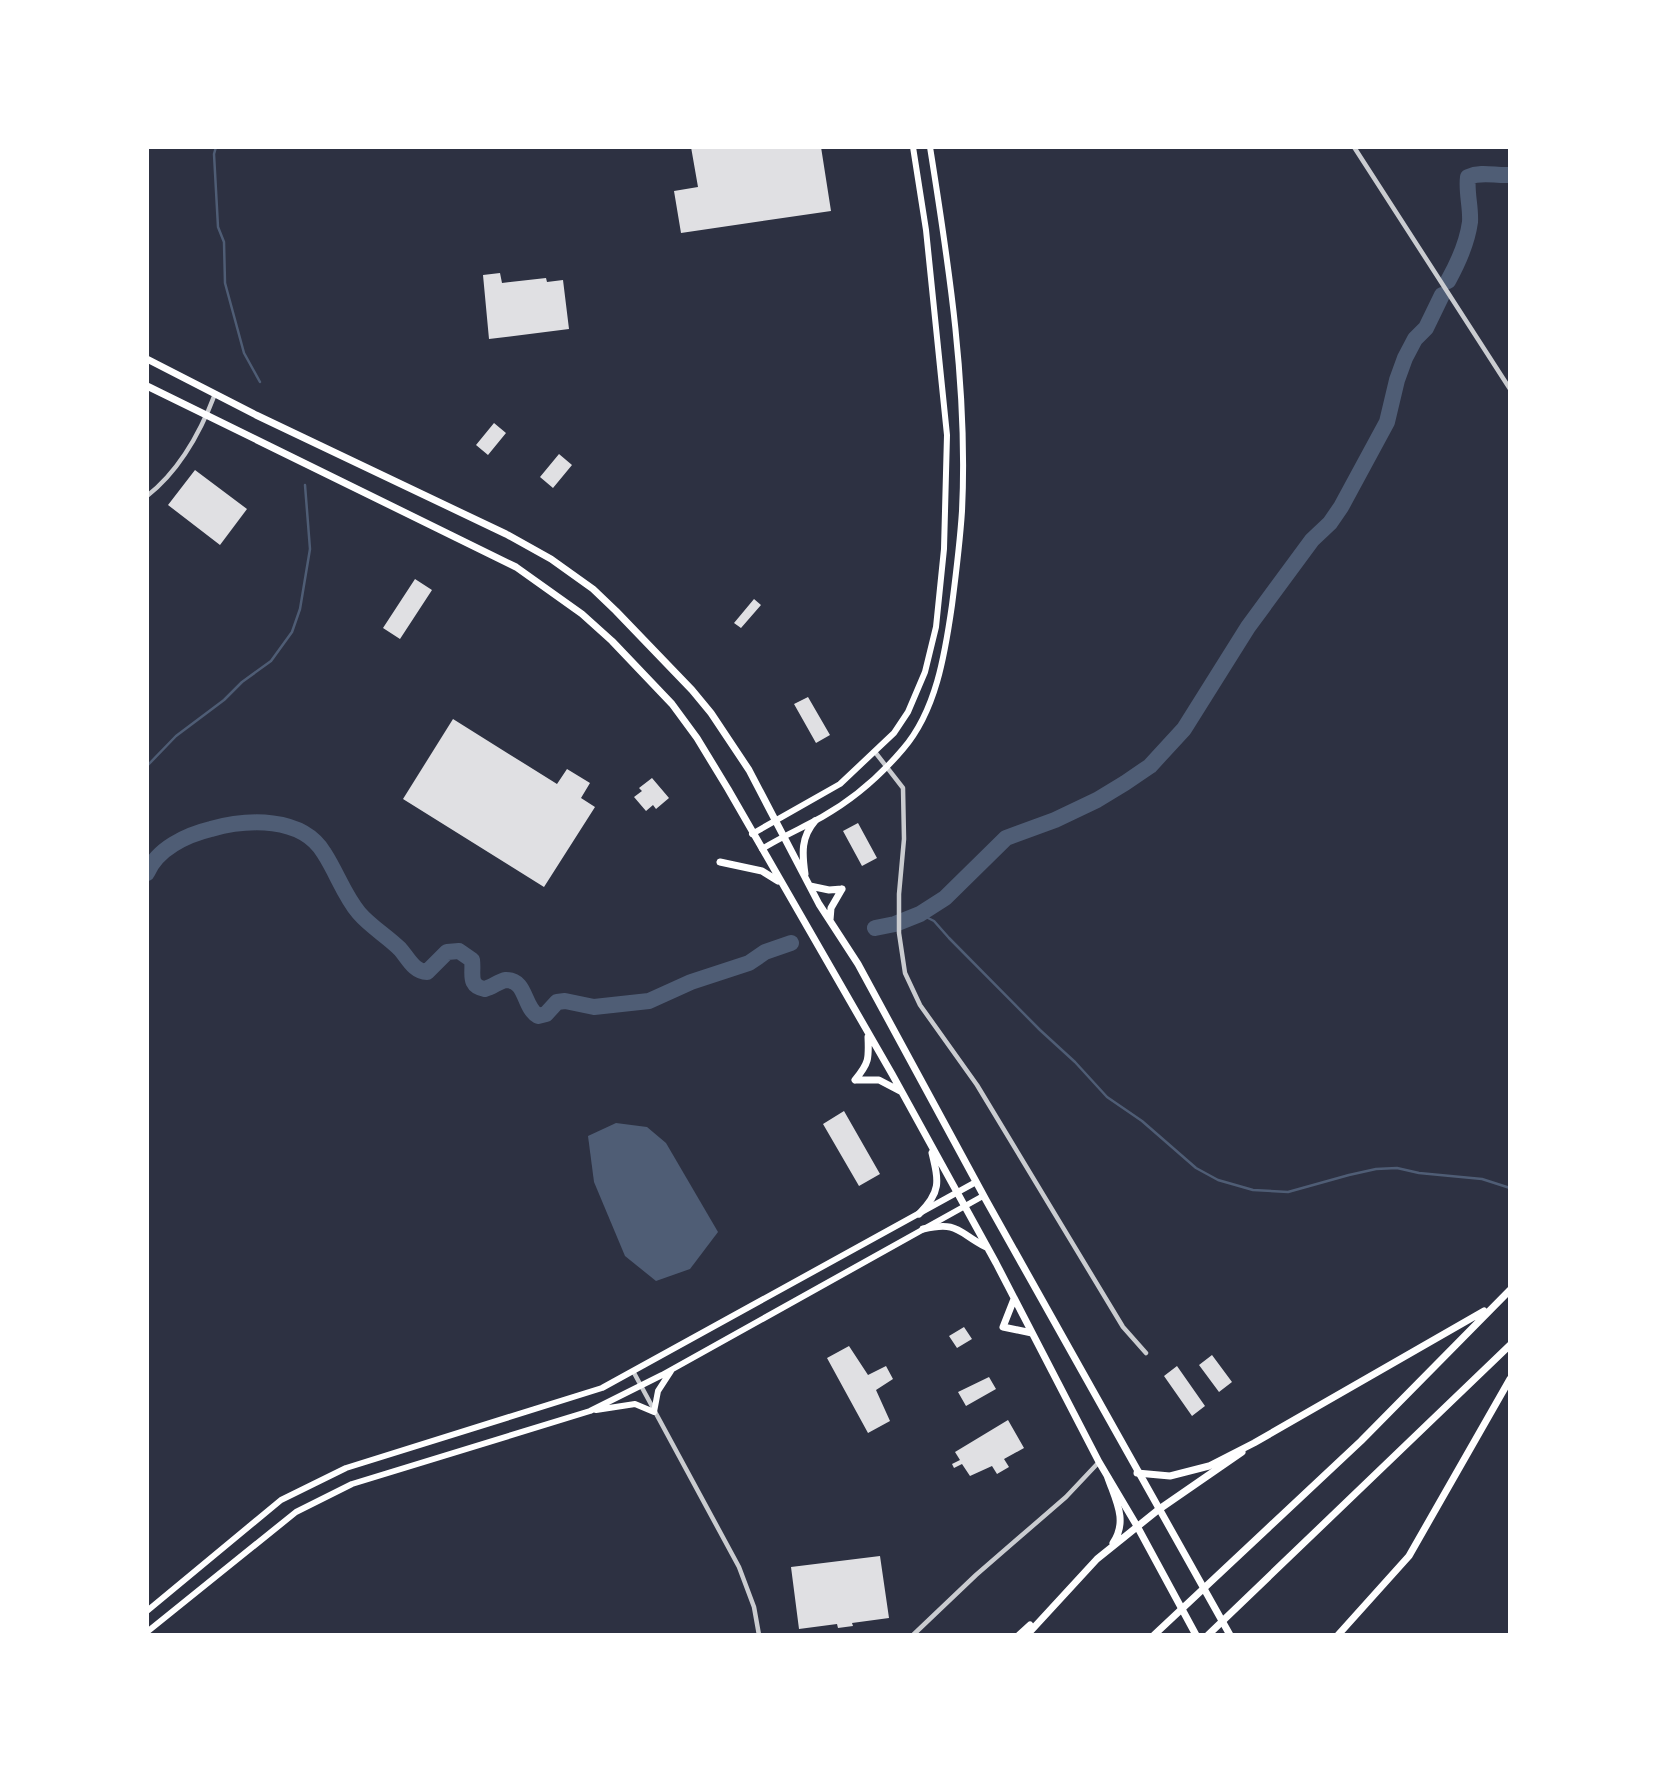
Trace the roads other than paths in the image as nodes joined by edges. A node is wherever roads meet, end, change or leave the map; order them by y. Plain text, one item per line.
1 (913, 147) edge
2 (930, 147) edge
3 (1354, 147) edge
4 (147, 359) edge
5 (147, 386) edge
6 (1510, 389) edge
7 (215, 394) junction
8 (207, 416) junction
9 (147, 496) edge
10 (875, 752) junction
11 (885, 767) junction
12 (774, 820) junction
13 (815, 821) junction
14 (752, 834) junction
15 (783, 836) junction
16 (762, 849) junction
17 (720, 862) dead end
18 (805, 878) junction
19 (782, 883) junction
20 (810, 886) junction
21 (830, 920) junction
22 (868, 1032) junction
23 (901, 1091) junction
24 (929, 1143) junction
25 (976, 1182) junction
26 (957, 1192) junction
27 (983, 1196) junction
28 (964, 1206) junction
29 (919, 1213) junction
30 (923, 1229) junction
31 (988, 1248) junction
32 (1510, 1290) edge
33 (1014, 1298) junction
34 (1494, 1306) junction
35 (1032, 1333) junction
36 (1510, 1345) edge
37 (1146, 1353) dead end
38 (671, 1370) junction
39 (633, 1371) junction
40 (1510, 1379) edge
41 (640, 1386) junction
42 (590, 1411) junction
43 (654, 1412) junction
44 (1254, 1443) junction
45 (1099, 1462) junction
46 (1137, 1473) junction
47 (1108, 1478) junction
48 (1158, 1510) junction
49 (1137, 1526) junction
50 (1108, 1550) junction
51 (1052, 1606) junction
52 (147, 1611) edge
53 (147, 1632) edge
54 (759, 1635) edge
55 (913, 1635) edge
56 (1019, 1635) edge
57 (1027, 1635) edge
58 (1154, 1635) edge
59 (1196, 1635) edge
60 (1208, 1635) edge
61 (1230, 1635) edge
62 (1338, 1635) edge

1 - 10 main road
2 - 11 main road
3 - 6 street
4 - 7 highway
5 - 8 highway
7 - 8 street
7 - 12 highway
8 - 9 street
8 - 14 highway
10 - 11 street
10 - 12 main road
11 - 13 main road
11 - 37 street
12 - 14 main road
12 - 15 highway
13 - 15 main road
13 - 18 highway
14 - 16 highway
15 - 16 main road
15 - 18 highway
16 - 19 highway
17 - 19 highway
18 - 20 highway
19 - 22 highway
20 - 21 highway
20 - 21 highway
21 - 25 highway
22 - 23 highway
22 - 23 highway
23 - 24 highway
24 - 26 highway
24 - 29 highway
25 - 26 main road
25 - 27 highway
26 - 28 highway
26 - 29 main road
27 - 28 main road
27 - 46 highway
28 - 30 main road
28 - 31 highway
29 - 39 main road
30 - 31 highway
30 - 38 main road
31 - 33 highway
32 - 34 highway
33 - 35 highway
33 - 35 highway
34 - 44 highway
34 - 58 highway
35 - 45 highway
36 - 60 highway
38 - 41 main road
38 - 43 main road
39 - 41 street
39 - 52 main road
40 - 62 highway
41 - 42 main road
41 - 43 street
42 - 43 main road
42 - 53 main road
43 - 54 street
44 - 46 highway
44 - 48 highway
45 - 47 highway
45 - 55 street
46 - 48 highway
47 - 49 highway
47 - 50 highway
48 - 49 highway
48 - 61 highway
49 - 50 highway
49 - 59 highway
50 - 51 highway
51 - 56 highway
51 - 57 highway

